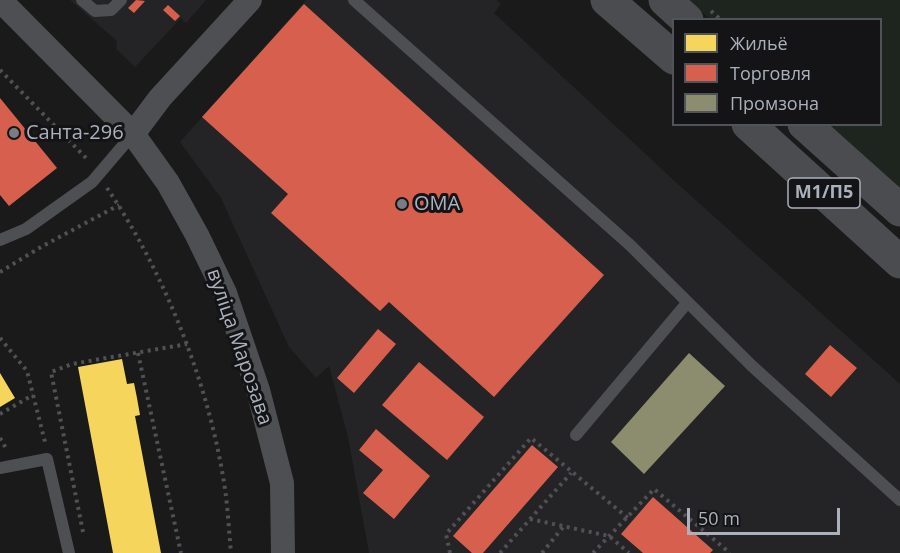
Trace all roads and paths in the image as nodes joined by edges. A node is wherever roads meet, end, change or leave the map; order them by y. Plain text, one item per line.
1 (0, 0) edge
2 (82, 0) edge
3 (121, 0) edge
4 (250, 0) edge
5 (354, 0) edge
6 (607, 0) edge
7 (665, 0) edge
8 (685, 18) edge
9 (672, 56) edge
10 (0, 70) edge
11 (750, 126) edge
12 (806, 126) edge
13 (133, 134) junction
14 (99, 175) junction
15 (119, 205) junction
16 (900, 210) edge
17 (0, 240) edge
18 (900, 262) edge
19 (0, 272) edge
20 (687, 303) junction
21 (0, 338) edge
22 (187, 344) junction
23 (138, 353) junction
24 (33, 394) junction
25 (0, 414) edge
26 (576, 435) dead end
27 (0, 438) edge
28 (36, 445) dead end
29 (17, 450) dead end
30 (8, 452) junction
31 (0, 454) edge
32 (0, 468) edge
33 (571, 473) junction
34 (900, 500) edge
35 (628, 518) junction
36 (530, 519) junction
37 (564, 525) junction
38 (609, 536) junction
39 (85, 542) dead end
40 (69, 553) edge
41 (181, 553) edge
42 (231, 553) edge
43 (284, 553) edge
44 (450, 553) edge
45 (500, 553) edge
46 (542, 553) edge
47 (593, 553) edge
48 (629, 553) edge
49 (729, 553) edge

1 - 13 street, вуліца Марозава
2 - 3 lane
4 - 13 street
5 - 20 lane
6 - 9 highway
7 - 8 highway
10 - 14 path
11 - 18 highway, М1/П5
12 - 16 highway, М1/П5
13 - 14 lane
13 - 43 street, вуліца Марозава
14 - 15 path
14 - 17 lane
15 - 19 path
15 - 22 path
20 - 26 lane
20 - 34 lane
21 - 24 path
22 - 23 path
22 - 42 path
23 - 39 path
23 - 41 path
24 - 25 path
24 - 28 path
27 - 30 path
29 - 30 path
30 - 31 path
32 - 40 lane
33 - 35 path
33 - 36 path
33 - 44 path
35 - 38 path
35 - 49 path
36 - 37 path
36 - 45 path
37 - 38 path
37 - 46 path
38 - 47 path
38 - 48 path

